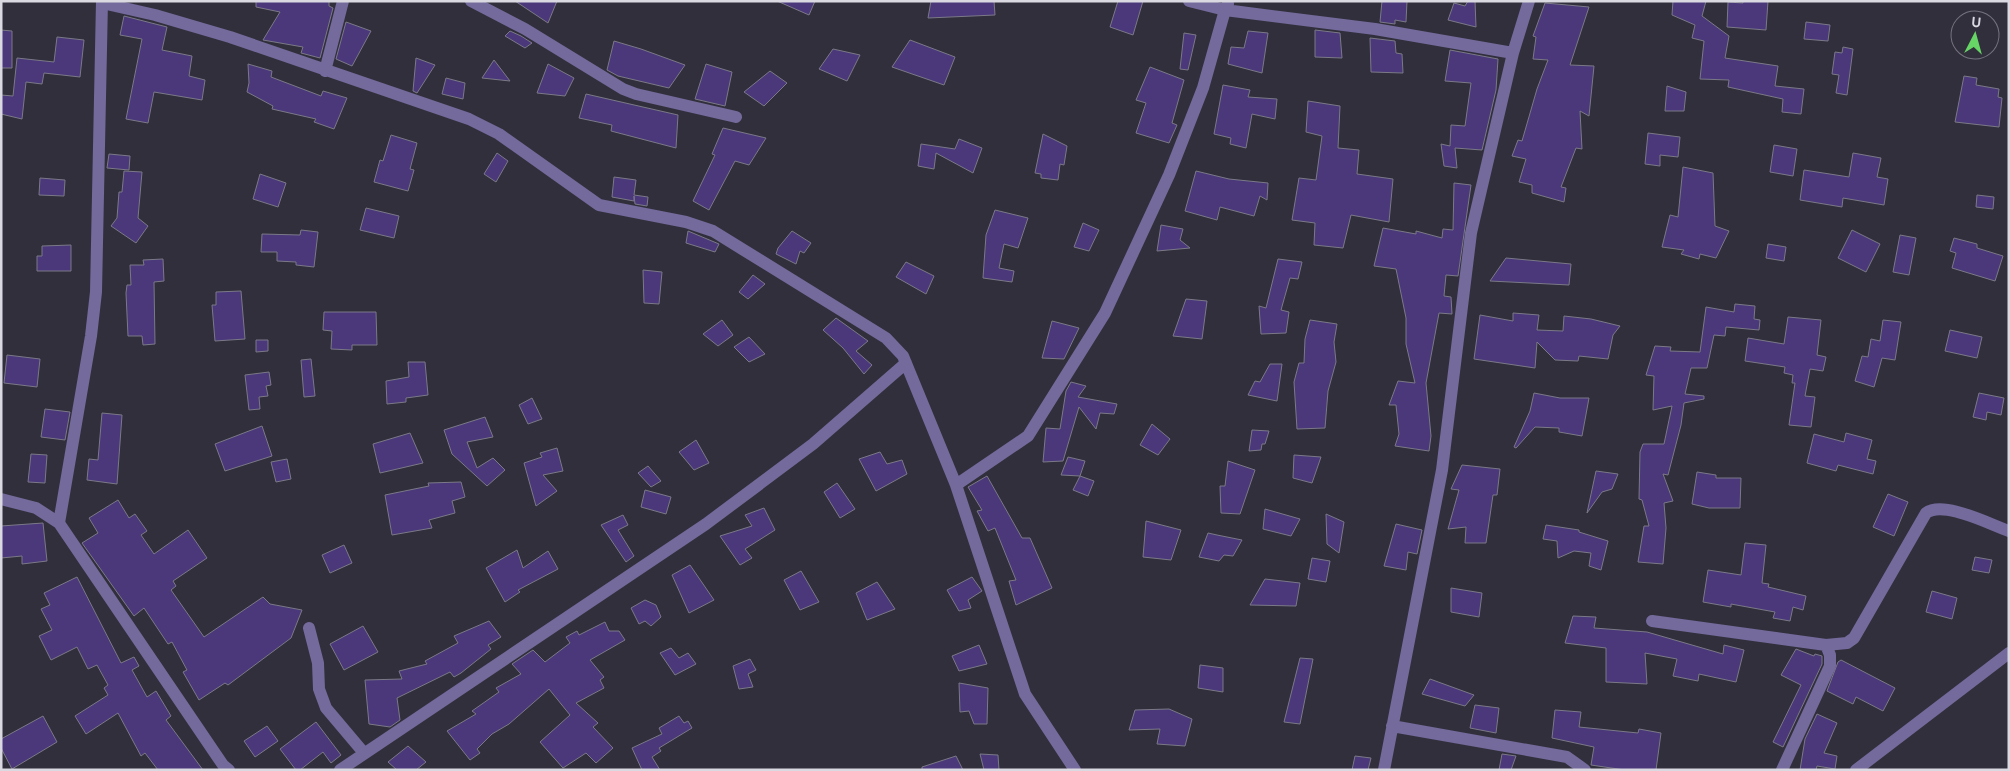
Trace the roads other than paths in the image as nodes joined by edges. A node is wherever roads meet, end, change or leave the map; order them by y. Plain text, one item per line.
1 (343, 1) edge
2 (471, 1) edge
3 (1189, 1) edge
4 (1529, 1) edge
5 (102, 2) edge
6 (1227, 5) edge
7 (1513, 53) junction
8 (325, 71) junction
9 (736, 117) dead end
10 (906, 364) junction
11 (956, 485) junction
12 (1, 499) edge
13 (59, 523) junction
14 (2009, 530) edge
15 (1652, 621) dead end
16 (309, 628) dead end
17 (1826, 645) junction
18 (2009, 653) edge
19 (1392, 726) junction
20 (364, 753) junction
21 (228, 770) edge
22 (340, 770) edge
23 (1075, 770) edge
24 (1384, 770) edge
25 (1585, 770) edge
26 (1782, 770) edge
27 (1856, 770) edge

1 - 8 street
2 - 9 street
3 - 6 street
4 - 7 street
5 - 8 street
5 - 13 street
6 - 7 street
6 - 11 street
7 - 19 street
8 - 10 street
10 - 11 street
10 - 20 street
11 - 23 street
12 - 13 street
13 - 21 street
14 - 17 street
15 - 17 street
16 - 20 street
17 - 26 street
18 - 27 street
19 - 24 street
19 - 25 street
20 - 22 street

